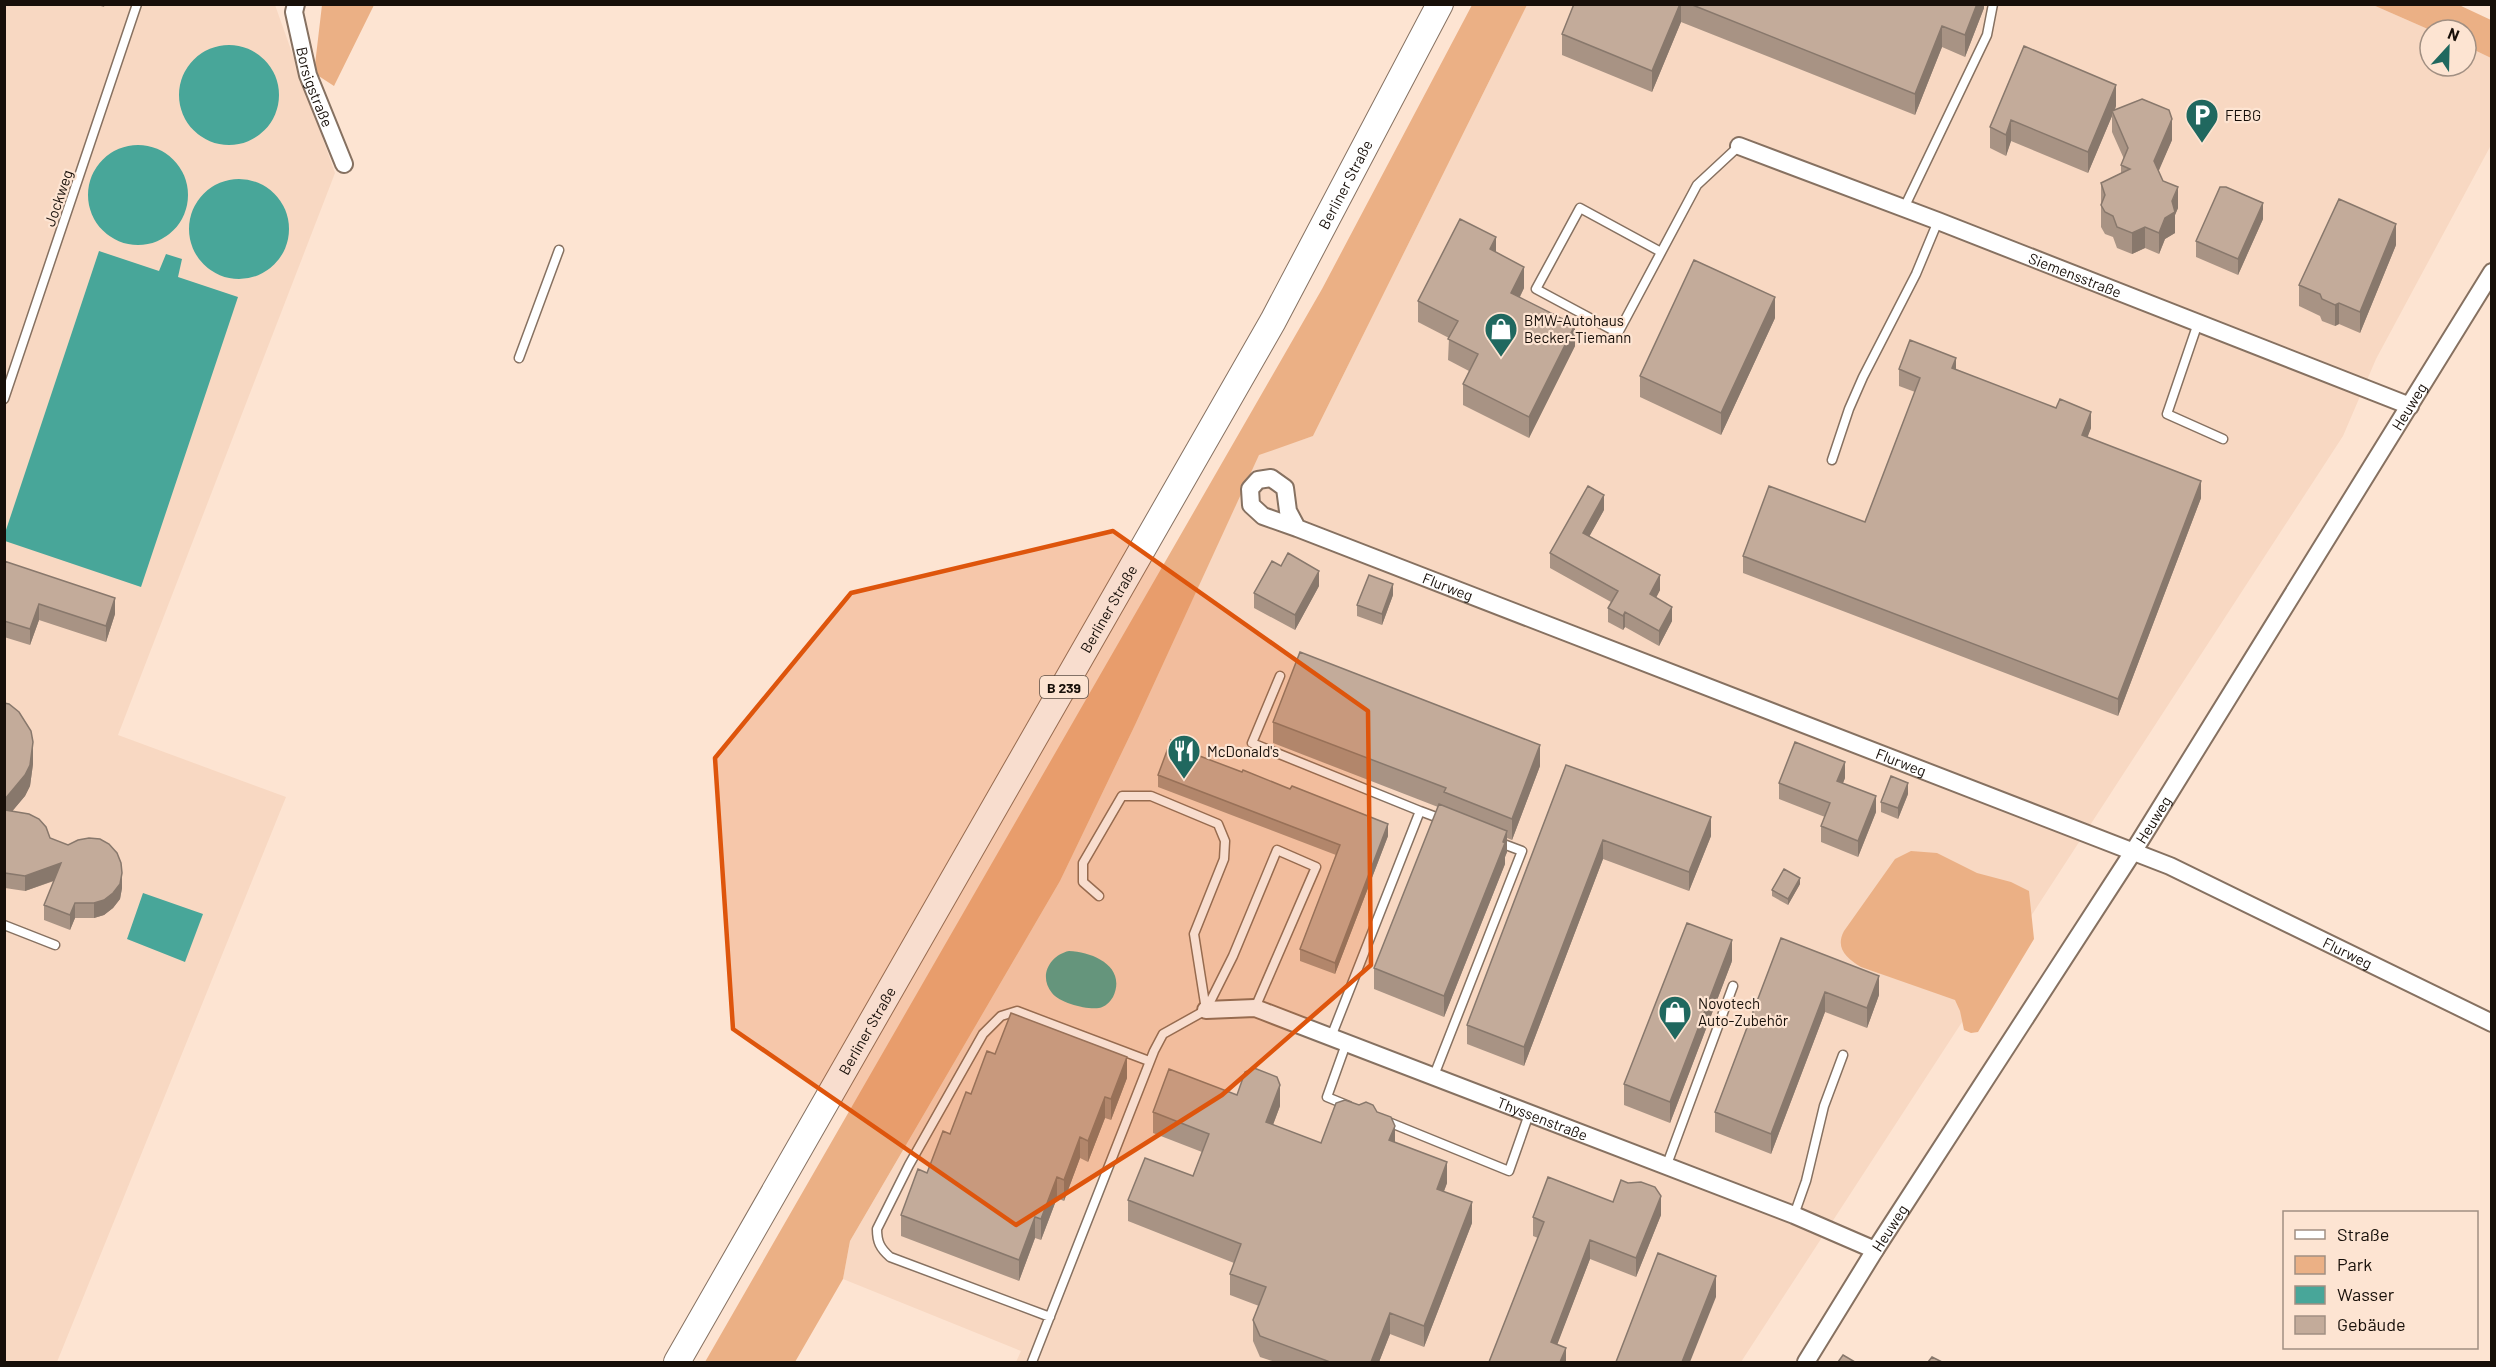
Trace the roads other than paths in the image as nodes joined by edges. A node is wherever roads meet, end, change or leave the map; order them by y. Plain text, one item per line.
1 (137, 4) edge
2 (296, 4) edge
3 (1440, 4) edge
4 (1993, 4) edge
5 (1739, 146) joint
6 (344, 164) dead end
7 (1904, 208) junction
8 (1938, 221) junction
9 (559, 250) dead end
10 (1661, 252) junction
11 (2492, 272) edge
12 (2198, 323) junction
13 (519, 358) dead end
14 (4, 399) edge
15 (2410, 406) junction
16 (2223, 439) dead end
17 (1832, 460) dead end
18 (1297, 528) dead end
19 (1280, 676) dead end
20 (1420, 811) junction
21 (1450, 823) edge
22 (1491, 839) edge
23 (2133, 852) junction
24 (1099, 896) dead end
25 (4, 925) edge
26 (55, 945) dead end
27 (1733, 986) dead end
28 (1255, 1008) junction
29 (1206, 1010) junction
30 (2492, 1023) edge
31 (1339, 1040) junction
32 (1843, 1055) dead end
33 (1149, 1061) junction
34 (1433, 1078) junction
35 (1359, 1110) edge
36 (1529, 1114) junction
37 (1380, 1119) edge
38 (1666, 1167) junction
39 (1794, 1215) junction
40 (1875, 1250) junction
41 (1050, 1317) junction
42 (677, 1362) edge
43 (1032, 1362) edge
44 (1806, 1362) edge

1 - 14 lane, Jockweg
2 - 6 street, Borsigstraße
3 - 42 main road, Berliner Straße / B 239
4 - 7 lane
5 - 7 street, Siemensstraße
5 - 10 lane
7 - 8 street, Siemensstraße
8 - 12 street, Siemensstraße
8 - 17 lane
9 - 13 lane
10 - 10 lane
11 - 15 street, Heuweg
12 - 15 street, Siemensstraße
12 - 16 lane
15 - 23 street, Heuweg
18 - 23 street, Flurweg
19 - 20 lane
20 - 21 lane
20 - 31 lane
22 - 34 lane
23 - 30 street, Flurweg
23 - 40 street, Heuweg
24 - 29 lane
25 - 26 lane
27 - 38 lane
28 - 29 street, Thyssenstraße
28 - 29 lane
28 - 31 street, Thyssenstraße
29 - 33 lane
31 - 34 street, Thyssenstraße
31 - 35 lane
32 - 39 lane
33 - 41 lane
33 - 41 lane
34 - 36 street, Thyssenstraße
36 - 37 lane
36 - 38 street, Thyssenstraße
38 - 39 street, Thyssenstraße
39 - 40 street, Thyssenstraße
40 - 44 street, Heuweg
41 - 43 lane

